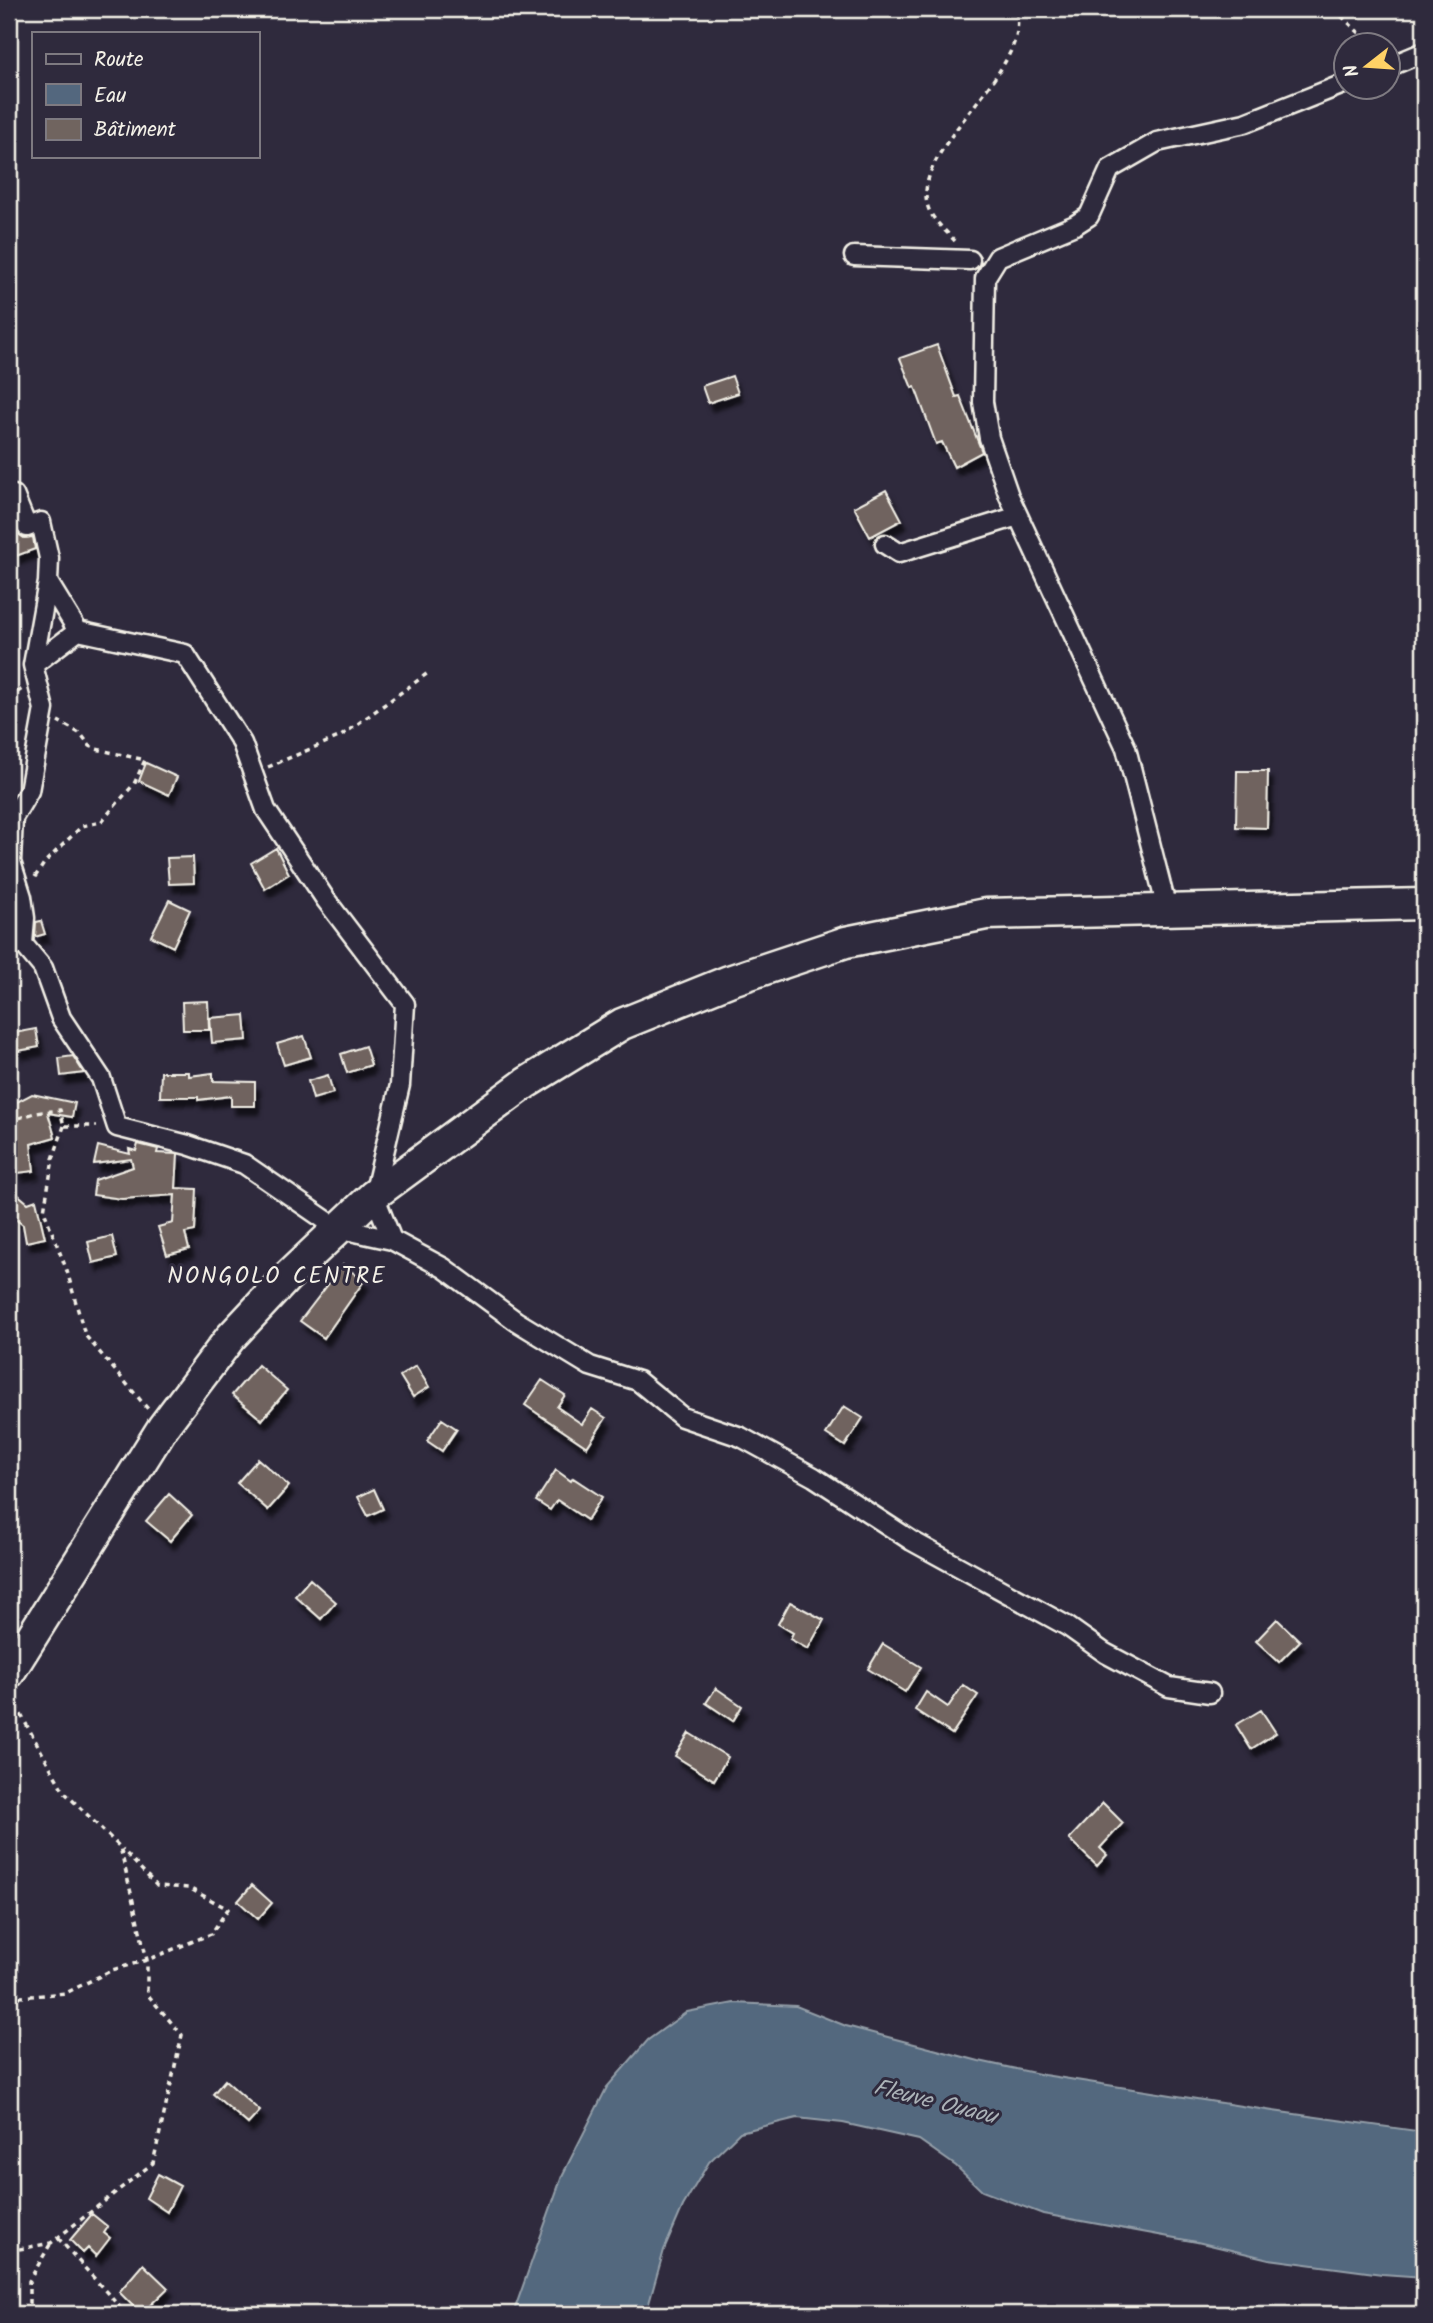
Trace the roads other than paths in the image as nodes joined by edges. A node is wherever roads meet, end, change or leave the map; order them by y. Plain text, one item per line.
1 (1424, 52) edge
2 (1402, 61) edge
3 (1332, 89) edge
4 (854, 256) dead end
5 (970, 260) road end
6 (14, 495) dead end
7 (1018, 516) junction
8 (885, 544) dead end
9 (48, 583) junction
10 (78, 631) junction
11 (33, 665) junction
12 (1424, 904) edge
13 (1167, 909) junction
14 (374, 1195) junction
15 (337, 1228) junction
16 (392, 1240) junction
17 (9, 1673) edge
18 (1210, 1693) dead end

1 - 2 street
3 - 7 street
4 - 5 street
6 - 9 street
7 - 8 street
7 - 13 street
9 - 10 street
9 - 11 street
10 - 11 street
10 - 14 street
11 - 15 street
12 - 13 highway
13 - 14 highway
14 - 15 highway
14 - 16 street
15 - 16 street
15 - 17 highway
16 - 18 street

